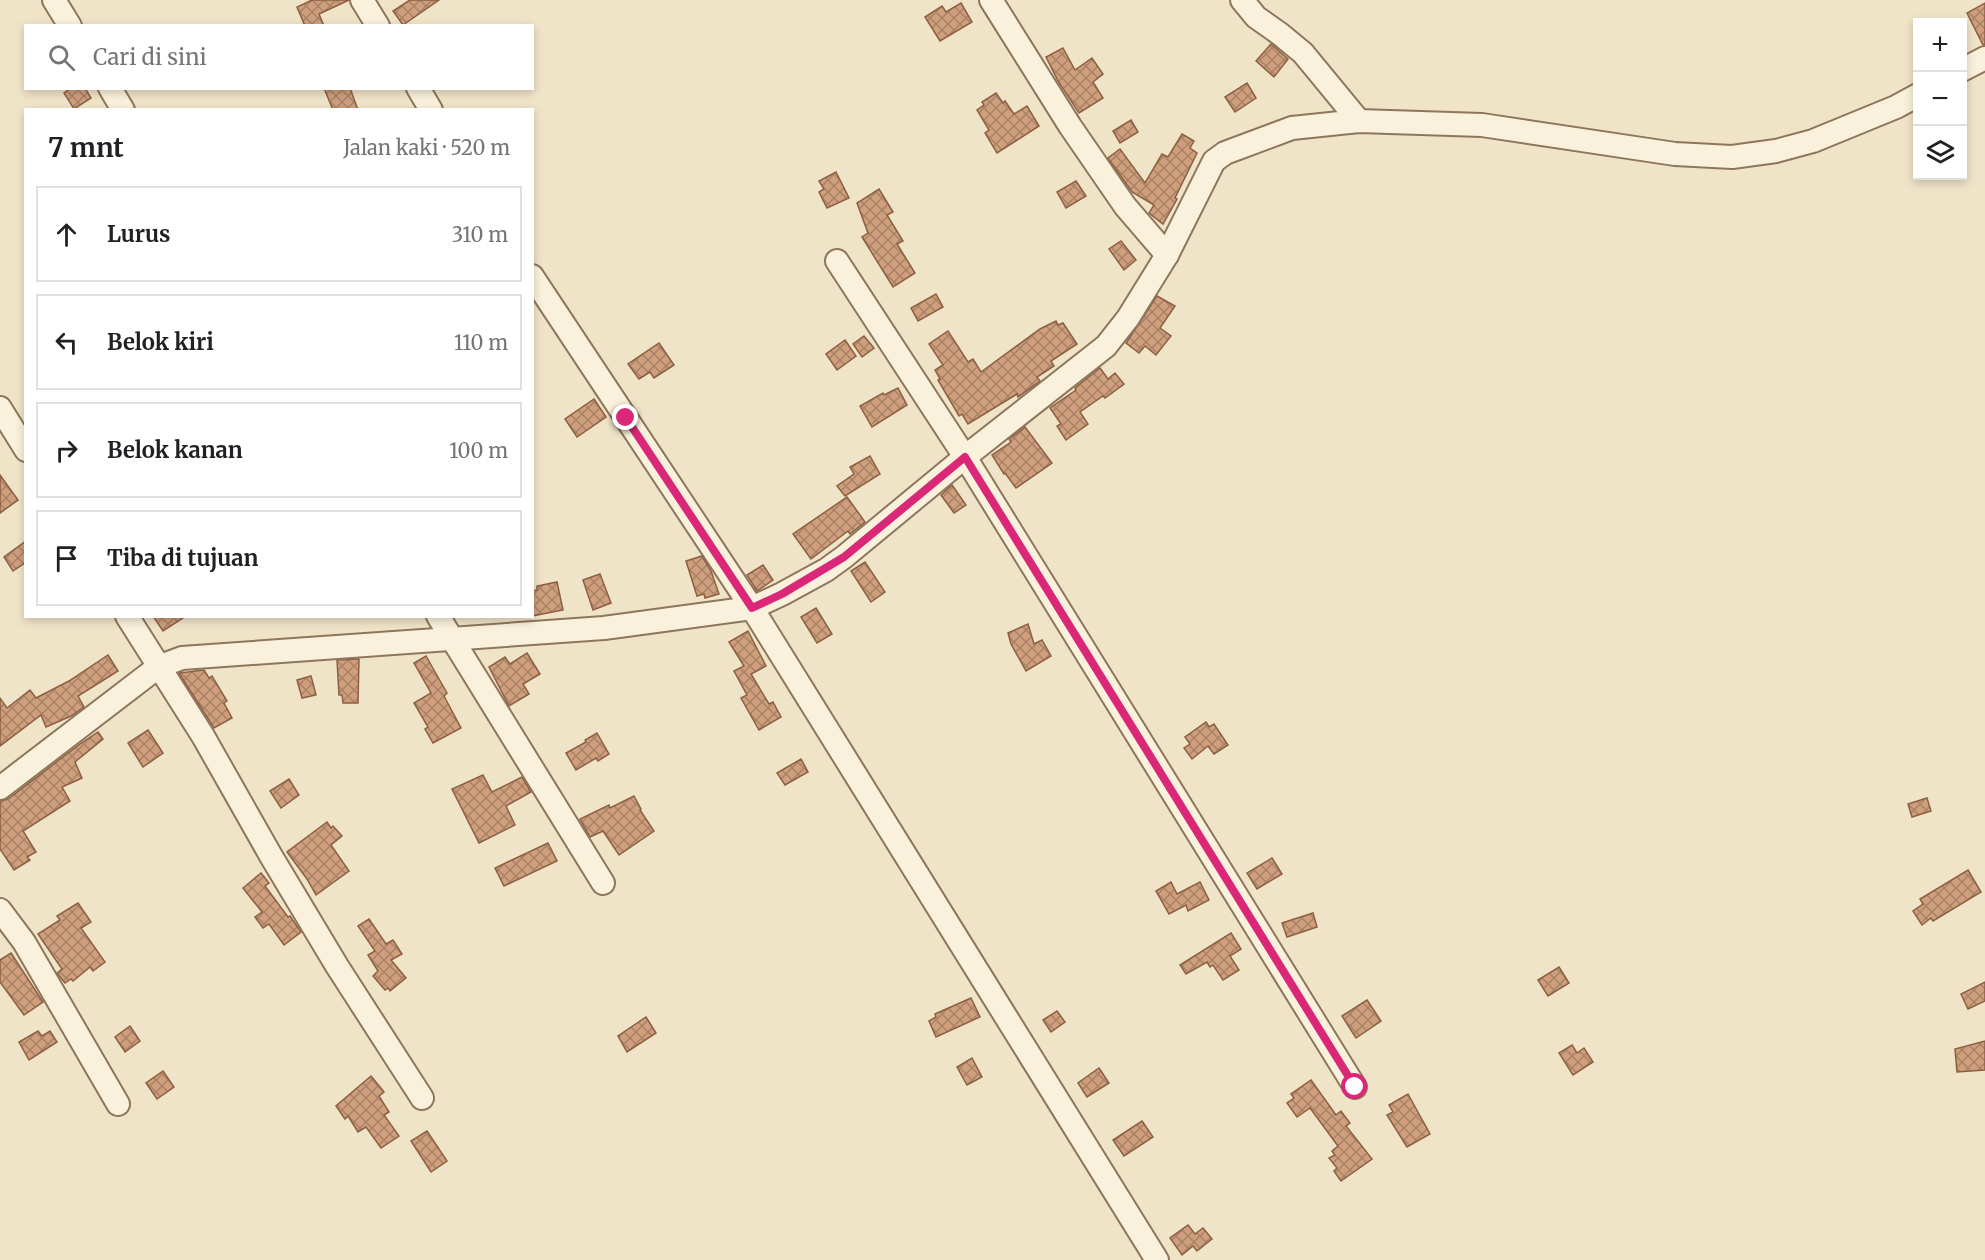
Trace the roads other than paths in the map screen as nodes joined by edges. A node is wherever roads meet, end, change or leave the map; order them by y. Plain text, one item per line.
1 (54, 0) edge
2 (362, 0) edge
3 (991, 0) edge
4 (1242, 0) edge
5 (69, 24) edge
6 (377, 24) edge
7 (1985, 58) edge
8 (1967, 67) edge
9 (111, 90) edge
10 (419, 90) edge
11 (1913, 98) edge
12 (122, 108) edge
13 (430, 108) edge
14 (1359, 121) junction
15 (1167, 255) junction
16 (837, 261) dead end
17 (534, 279) edge
18 (0, 408) edge
19 (24, 447) edge
20 (965, 457) junction
21 (752, 608) junction
22 (128, 618) edge
23 (439, 618) edge
24 (452, 639) junction
25 (158, 667) junction
26 (0, 788) edge
27 (603, 883) dead end
28 (0, 910) edge
29 (1355, 1087) dead end
30 (422, 1098) dead end
31 (118, 1104) dead end
32 (1157, 1260) edge

1 - 5 street
2 - 6 street
3 - 15 street
4 - 14 street
7 - 8 street
9 - 12 street
10 - 13 street
11 - 14 street
14 - 15 street
15 - 20 street
16 - 20 street
17 - 21 street
18 - 19 street
20 - 21 street
20 - 29 street
21 - 24 street
21 - 32 street
22 - 25 street
23 - 24 street
24 - 25 street
24 - 27 street
25 - 26 street
25 - 30 street
28 - 31 street

